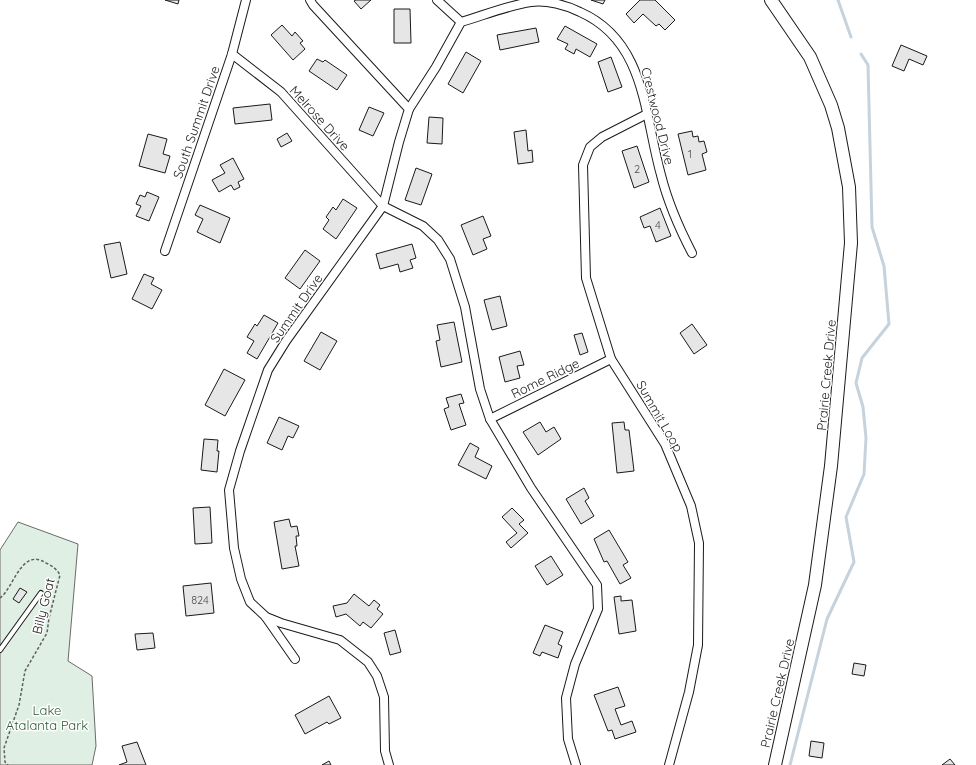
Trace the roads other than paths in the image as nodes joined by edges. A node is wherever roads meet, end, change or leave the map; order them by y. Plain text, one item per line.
1 (246, 0) edge
2 (310, 0) edge
3 (437, 0) edge
4 (771, 0) edge
5 (461, 22) junction
6 (232, 54) junction
7 (409, 109) junction
8 (646, 114) junction
9 (383, 206) junction
10 (165, 251) dead end
11 (692, 253) dead end
12 (611, 359) junction
13 (490, 419) junction
14 (41, 593) dead end
15 (265, 616) junction
16 (0, 650) edge
17 (295, 659) dead end
18 (389, 765) edge
19 (576, 765) edge
20 (669, 765) edge
21 (775, 765) edge

1 - 6 street, South Summit Drive
2 - 7 street
3 - 5 street
4 - 21 main road, Prairie Creek Drive
5 - 7 street
5 - 8 street, Crestwood Drive
6 - 9 street, Melrose Drive
6 - 10 street, South Summit Drive
7 - 9 street, Summit Drive
8 - 11 street, Crestwood Drive
8 - 12 street, Summit Loop
9 - 13 street
9 - 15 street, Summit Drive
12 - 13 street, Rome Ridge
12 - 20 street, Summit Loop
13 - 19 street
14 - 16 lane
15 - 17 street, Summit Drive
15 - 18 street

